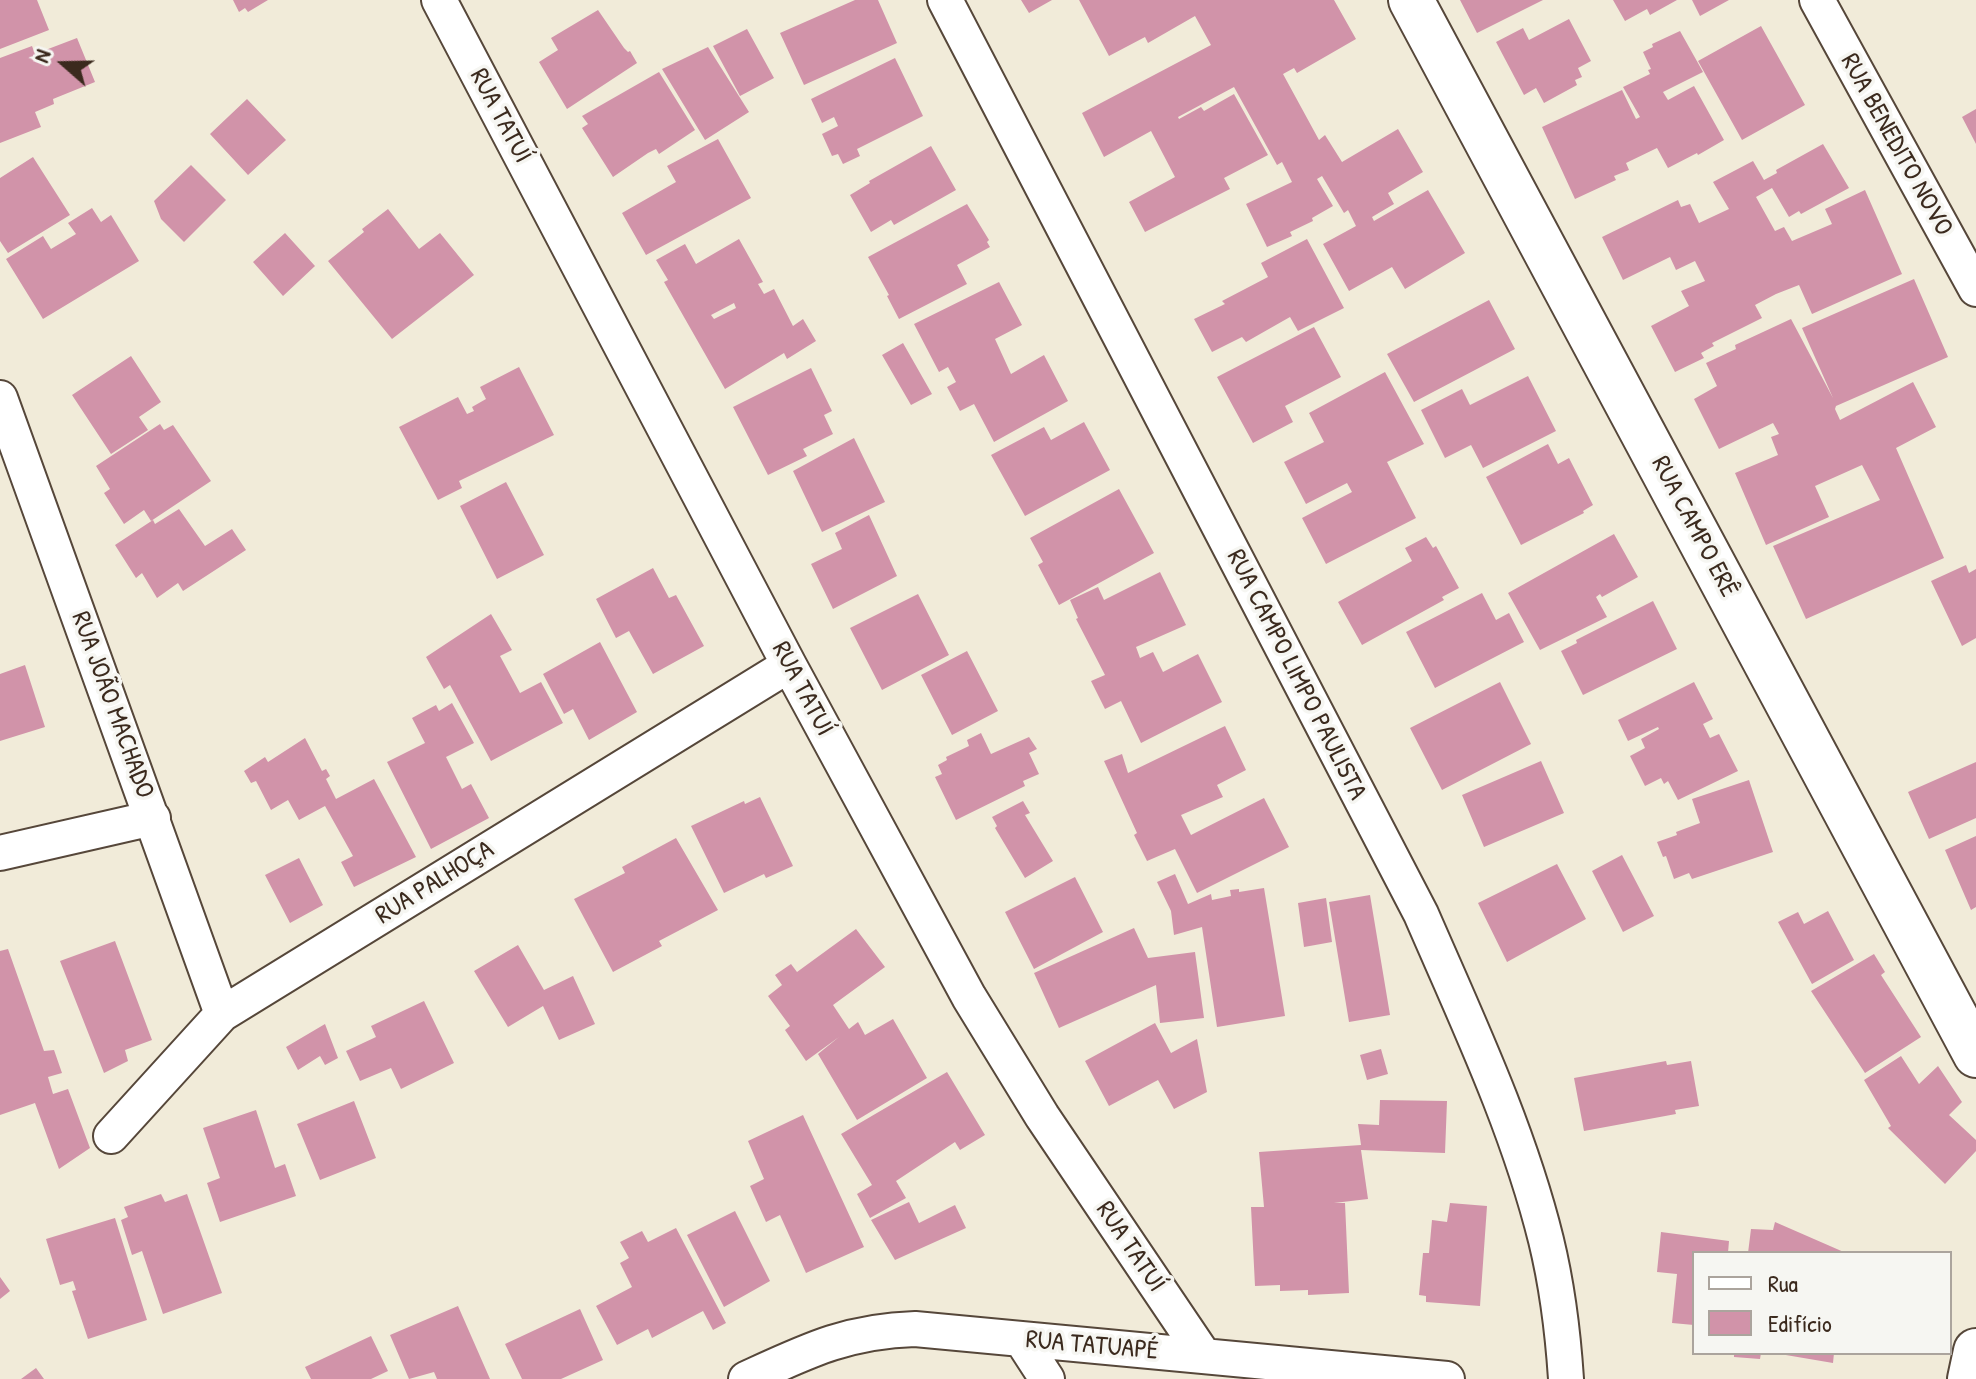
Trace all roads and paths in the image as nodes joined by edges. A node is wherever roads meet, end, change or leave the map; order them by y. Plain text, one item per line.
1 (439, 0) edge
2 (945, 0) edge
3 (1411, 0) edge
4 (1817, 0) edge
5 (1976, 289) edge
6 (0, 398) edge
7 (789, 665) junction
8 (153, 818) junction
9 (0, 853) edge
10 (222, 1014) junction
11 (1976, 1055) edge
12 (111, 1136) dead end
13 (1021, 1339) junction
14 (1976, 1351) edge
15 (1204, 1356) junction
16 (746, 1379) edge
17 (1047, 1379) edge
18 (1447, 1379) edge
19 (1566, 1379) edge
20 (1970, 1379) edge

1 - 7 street, RUA TATUÍ
2 - 19 street, RUA CAMPO LIMPO PAULISTA
3 - 11 street, RUA CAMPO ERÊ
4 - 5 street, RUA BENEDITO NOVO
6 - 8 street, RUA JOÃO MACHADO
7 - 10 street, RUA PALHOÇA
7 - 15 street, RUA TATUÍ
8 - 9 street
8 - 10 street, RUA JOÃO MACHADO
10 - 12 street, RUA PALHOÇA
13 - 15 street, RUA TATUAPÉ
13 - 16 street, RUA TATUAPÉ
13 - 17 street
14 - 20 street
15 - 18 street, RUA TATUAPÉ

